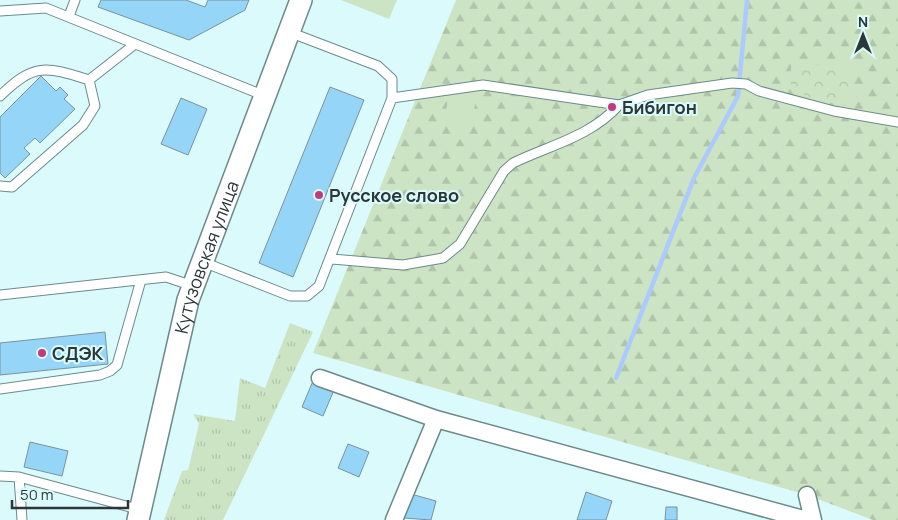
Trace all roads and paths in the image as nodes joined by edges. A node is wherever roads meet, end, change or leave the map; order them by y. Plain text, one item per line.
1 (75, 0) edge
2 (301, 0) edge
3 (0, 12) edge
4 (70, 16) junction
5 (289, 32) junction
6 (135, 44) junction
7 (89, 80) junction
8 (0, 96) edge
9 (265, 96) junction
10 (392, 98) junction
11 (619, 105) junction
12 (898, 122) edge
13 (0, 186) edge
14 (332, 259) junction
15 (202, 262) junction
16 (140, 280) junction
17 (193, 286) junction
18 (0, 295) edge
19 (320, 378) dead end
20 (0, 389) edge
21 (436, 419) junction
22 (0, 476) edge
23 (19, 477) junction
24 (807, 495) dead end
25 (140, 515) edge
26 (22, 520) edge
27 (394, 520) edge
28 (807, 520) edge
29 (813, 520) edge

1 - 4 lane
2 - 5 street, Кутузовская улица
3 - 4 lane
4 - 6 lane
5 - 9 street, Кутузовская улица
5 - 10 lane
6 - 7 lane
6 - 9 lane
7 - 8 lane
7 - 13 lane
9 - 15 street, Кутузовская улица
10 - 11 lane
10 - 14 lane
11 - 12 lane
11 - 14 lane
14 - 15 lane
15 - 17 street, Кутузовская улица
16 - 17 lane
16 - 18 lane
16 - 20 lane
17 - 25 street, Кутузовская улица
19 - 21 street
21 - 27 street
21 - 28 street
22 - 23 lane
23 - 25 lane
23 - 26 lane
24 - 29 street

